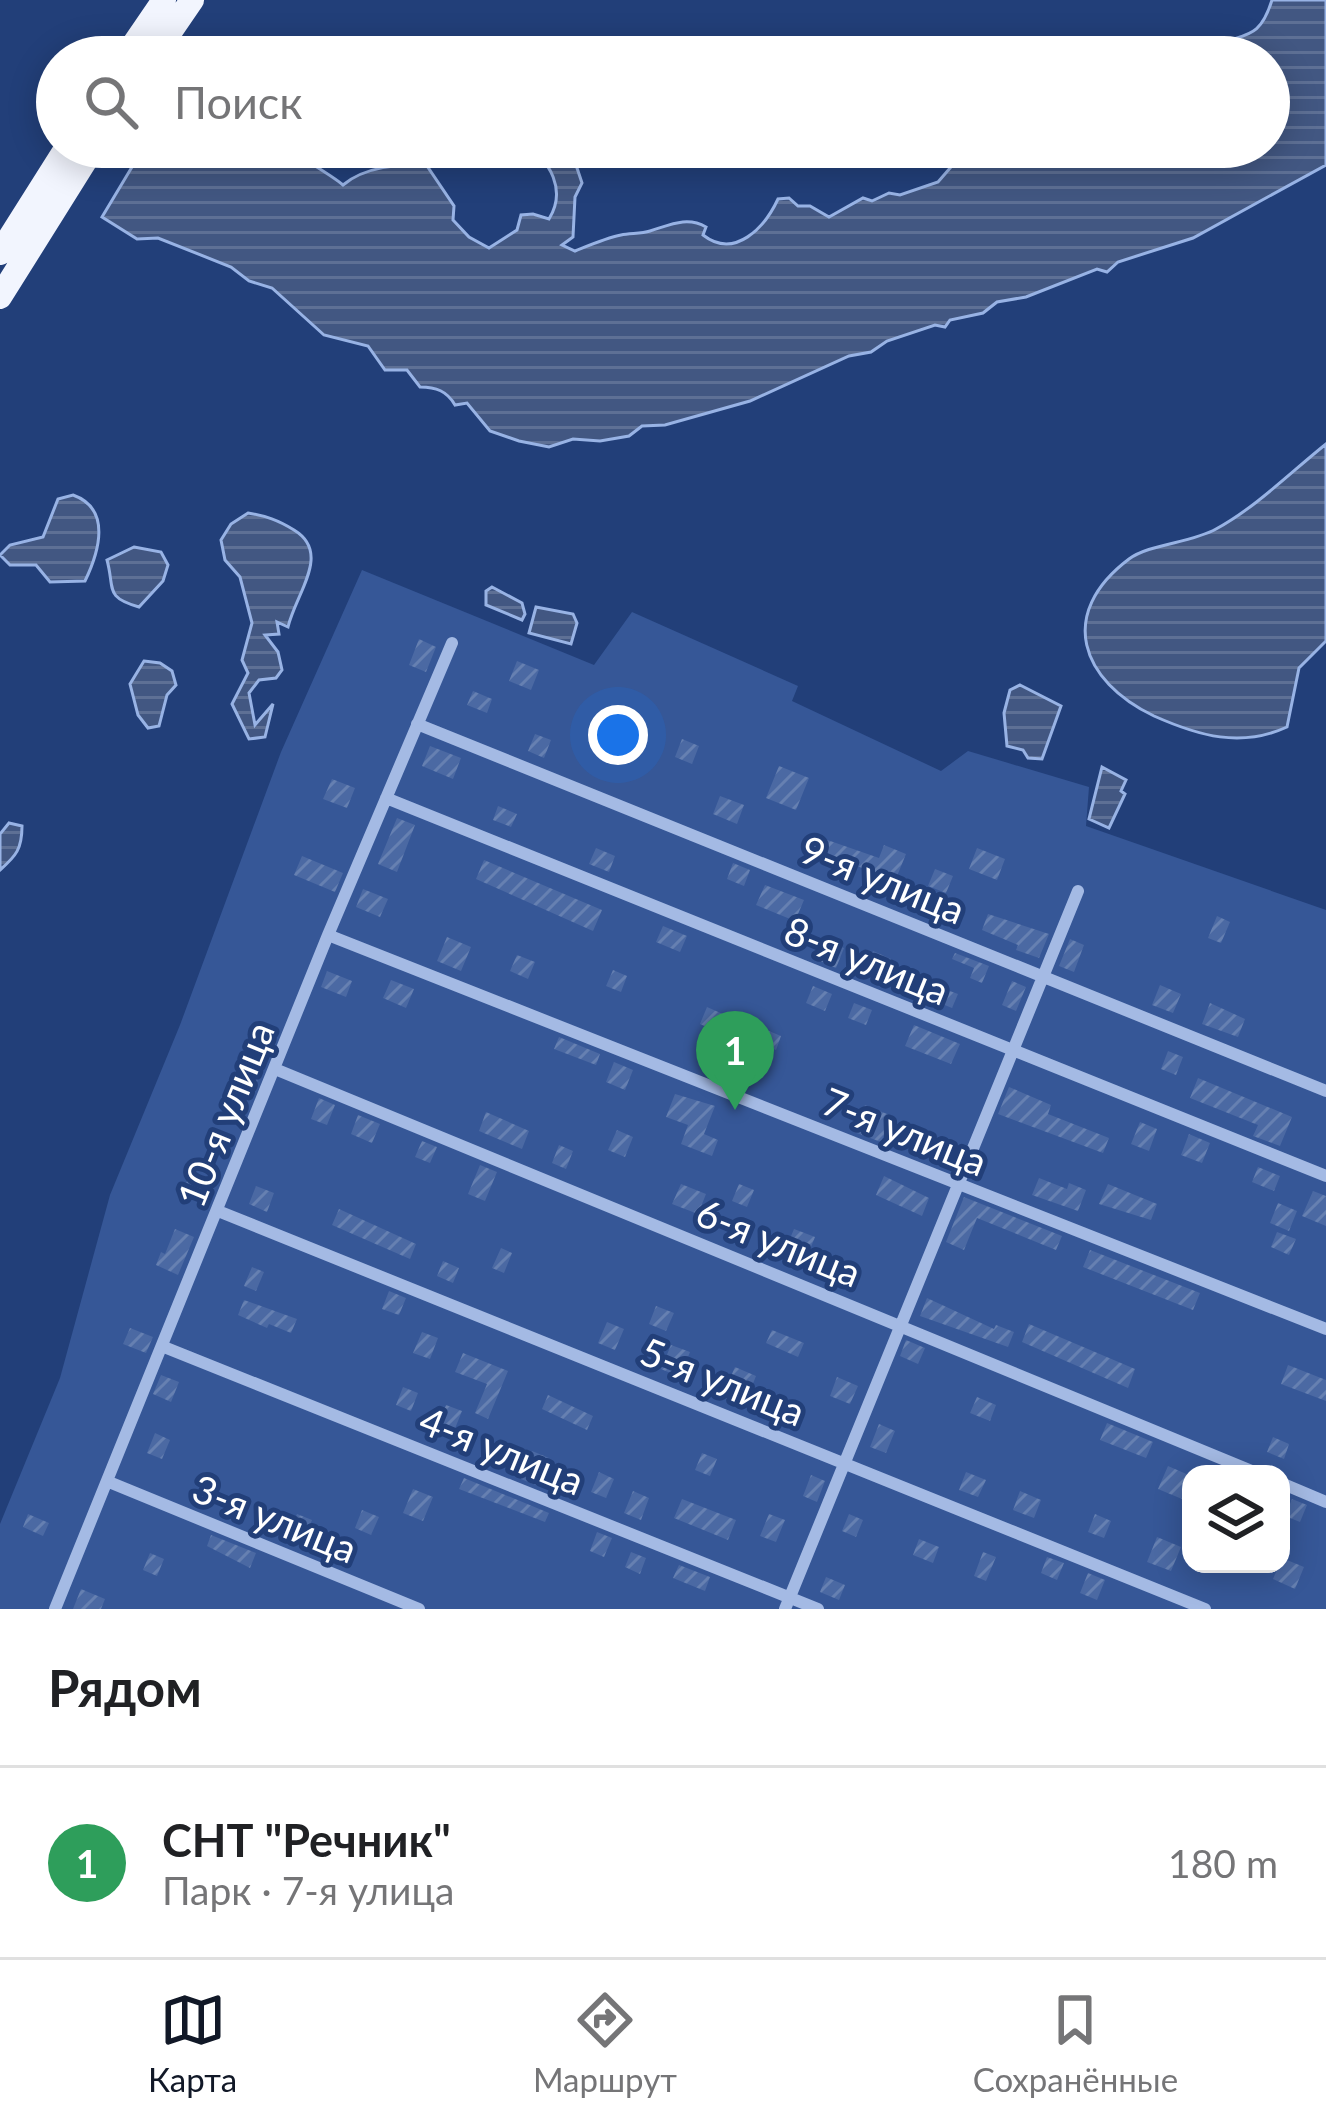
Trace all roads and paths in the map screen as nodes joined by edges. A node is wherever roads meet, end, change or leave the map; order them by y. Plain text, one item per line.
1 (164, 0) edge
2 (192, 0) edge
3 (139, 36) edge
4 (167, 36) edge
5 (54, 168) edge
6 (81, 168) edge
7 (0, 253) edge
8 (0, 297) edge
9 (452, 643) dead end
10 (417, 724) junction
11 (386, 798) junction
12 (1078, 891) dead end
13 (328, 935) junction
14 (1043, 976) junction
15 (1012, 1052) junction
16 (275, 1069) junction
17 (1326, 1091) edge
18 (1326, 1176) edge
19 (957, 1183) junction
20 (218, 1211) junction
21 (900, 1324) junction
22 (1326, 1328) edge
23 (164, 1347) junction
24 (844, 1461) junction
25 (1237, 1465) edge
26 (109, 1483) junction
27 (1290, 1487) edge
28 (1326, 1502) edge
29 (787, 1603) edge
30 (55, 1609) edge
31 (419, 1609) edge
32 (818, 1609) edge
33 (1205, 1609) edge

1 - 3 highway
2 - 4 highway
5 - 7 highway
6 - 8 highway
9 - 10 street, 10-я улица
10 - 11 street, 10-я улица
10 - 14 street, 9-я улица
11 - 13 street, 10-я улица
11 - 15 street, 8-я улица
12 - 14 street
13 - 16 street, 10-я улица
13 - 19 street, 7-я улица
14 - 15 street
14 - 17 street, 9-я улица
15 - 18 street, 8-я улица
15 - 19 street
16 - 20 street, 10-я улица
16 - 21 street, 6-я улица
19 - 21 street
19 - 22 street, 7-я улица
20 - 23 street, 10-я улица
20 - 24 street, 5-я улица
21 - 24 street
21 - 25 street, 6-я улица
23 - 26 street, 10-я улица
23 - 29 street, 4-я улица
24 - 29 street
24 - 33 street, 5-я улица
26 - 30 street, 10-я улица
26 - 31 street, 3-я улица
27 - 28 street
29 - 32 street, 4-я улица

